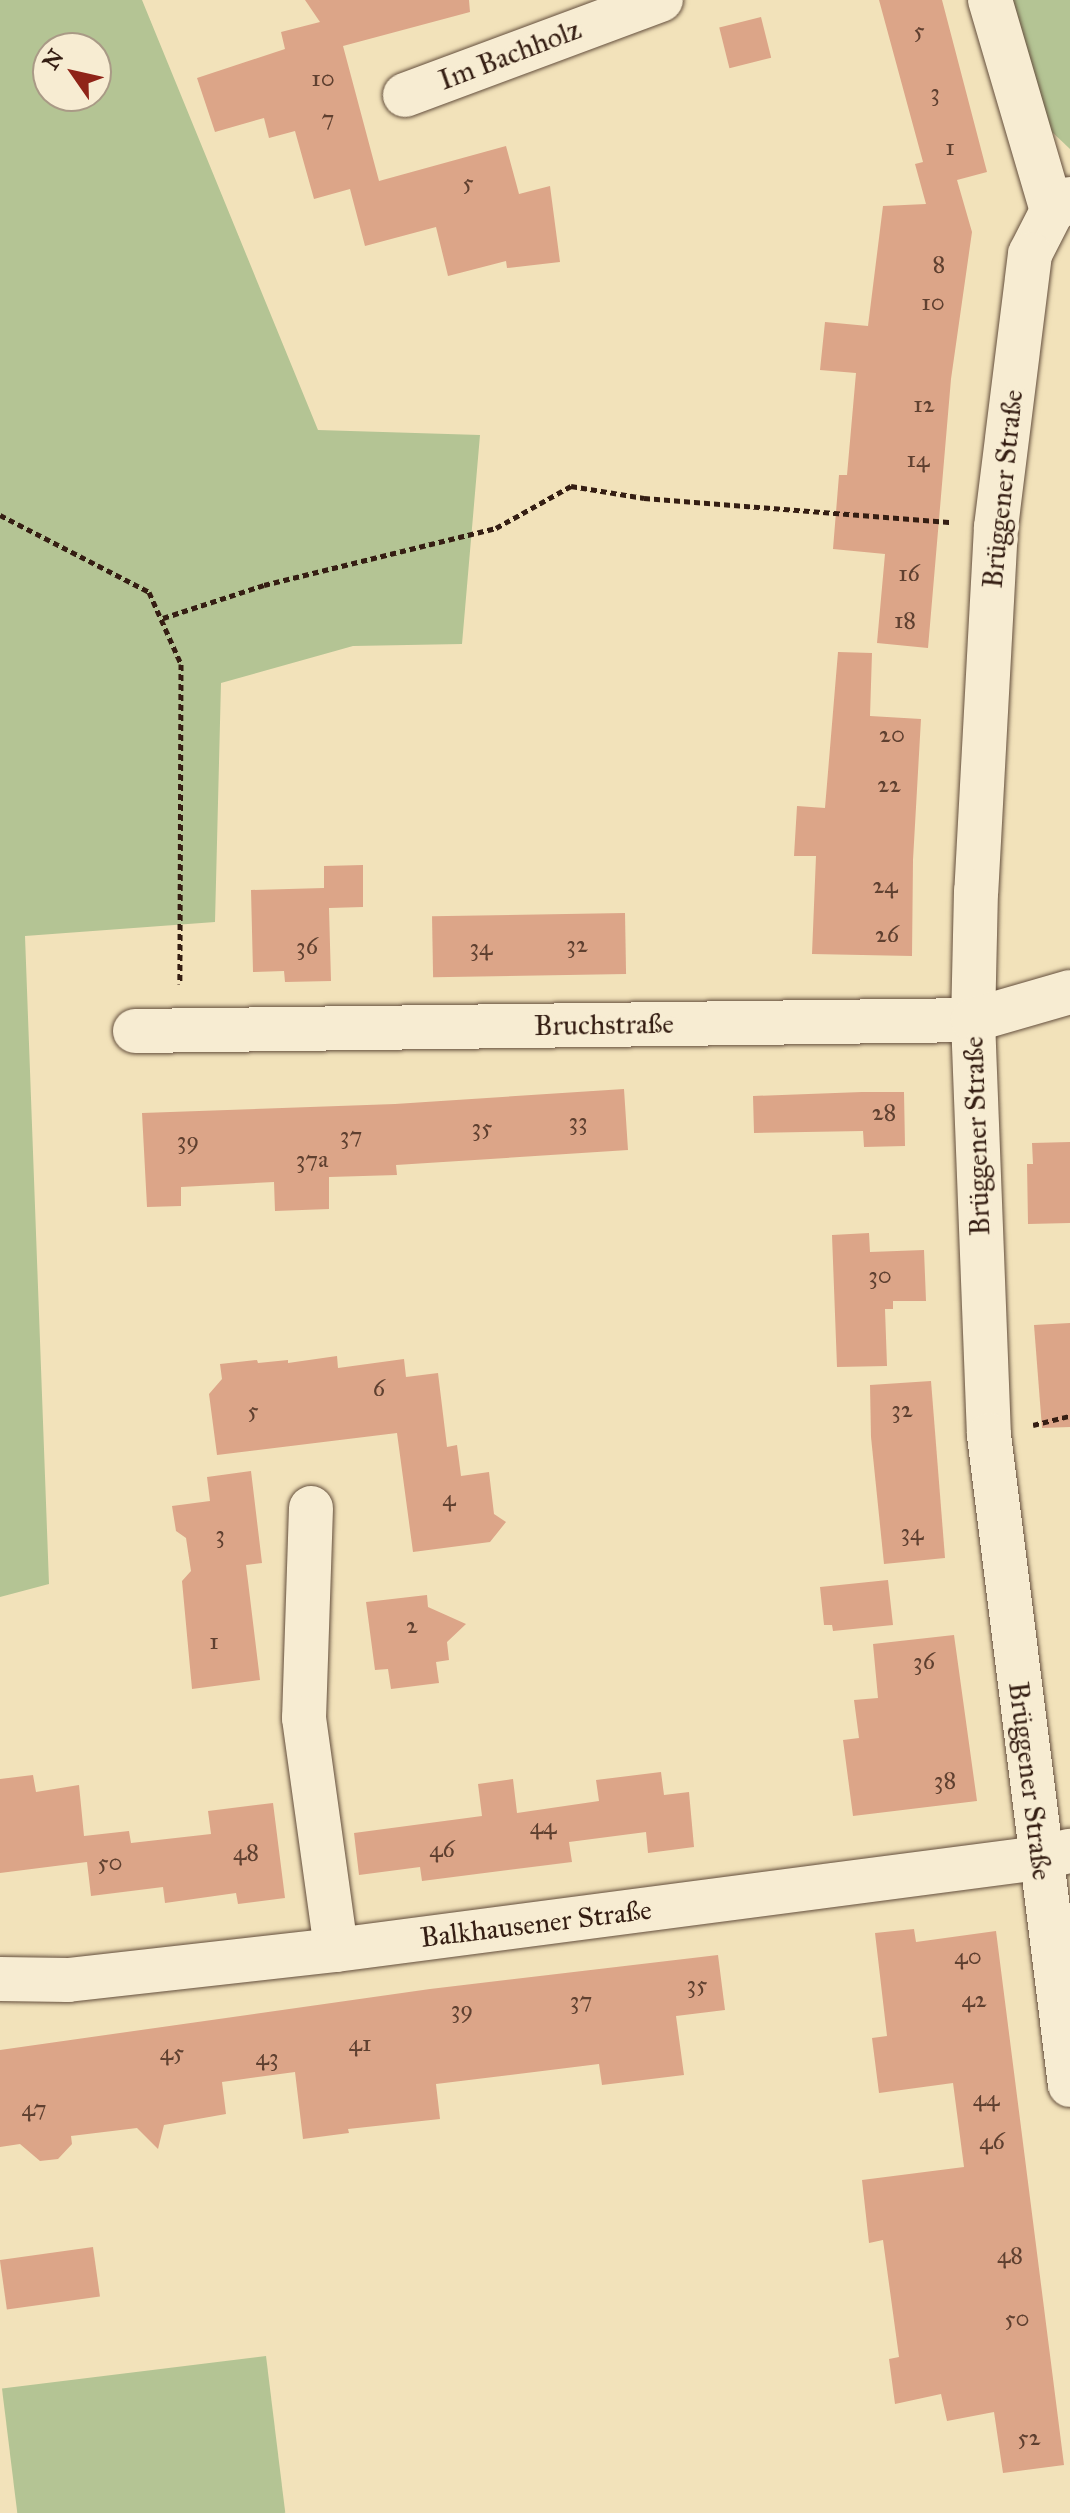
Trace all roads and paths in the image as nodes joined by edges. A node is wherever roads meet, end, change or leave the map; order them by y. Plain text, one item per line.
1 (661, 0) edge
2 (990, 0) edge
3 (405, 95) dead end
4 (1061, 205) edge
5 (0, 515) edge
6 (996, 527) junction
7 (163, 618) junction
8 (1070, 992) edge
9 (973, 1020) junction
10 (181, 1030) junction
11 (135, 1031) dead end
12 (311, 1508) dead end
13 (1054, 1855) edge
14 (336, 1950) junction
15 (0, 1979) edge
16 (1070, 2085) edge

1 - 3 street, Im Bachholz
2 - 4 street
4 - 6 street, Brüggener Straße
5 - 7 path
6 - 7 path
6 - 9 street, Brüggener Straße
7 - 10 path
8 - 9 street, Bruchstraße
9 - 10 street, Bruchstraße
9 - 13 street, Brüggener Straße
10 - 11 street, Bruchstraße
12 - 14 street
13 - 14 street, Balkhausener Straße
13 - 16 street, Brüggener Straße
14 - 15 street, Balkhausener Straße

